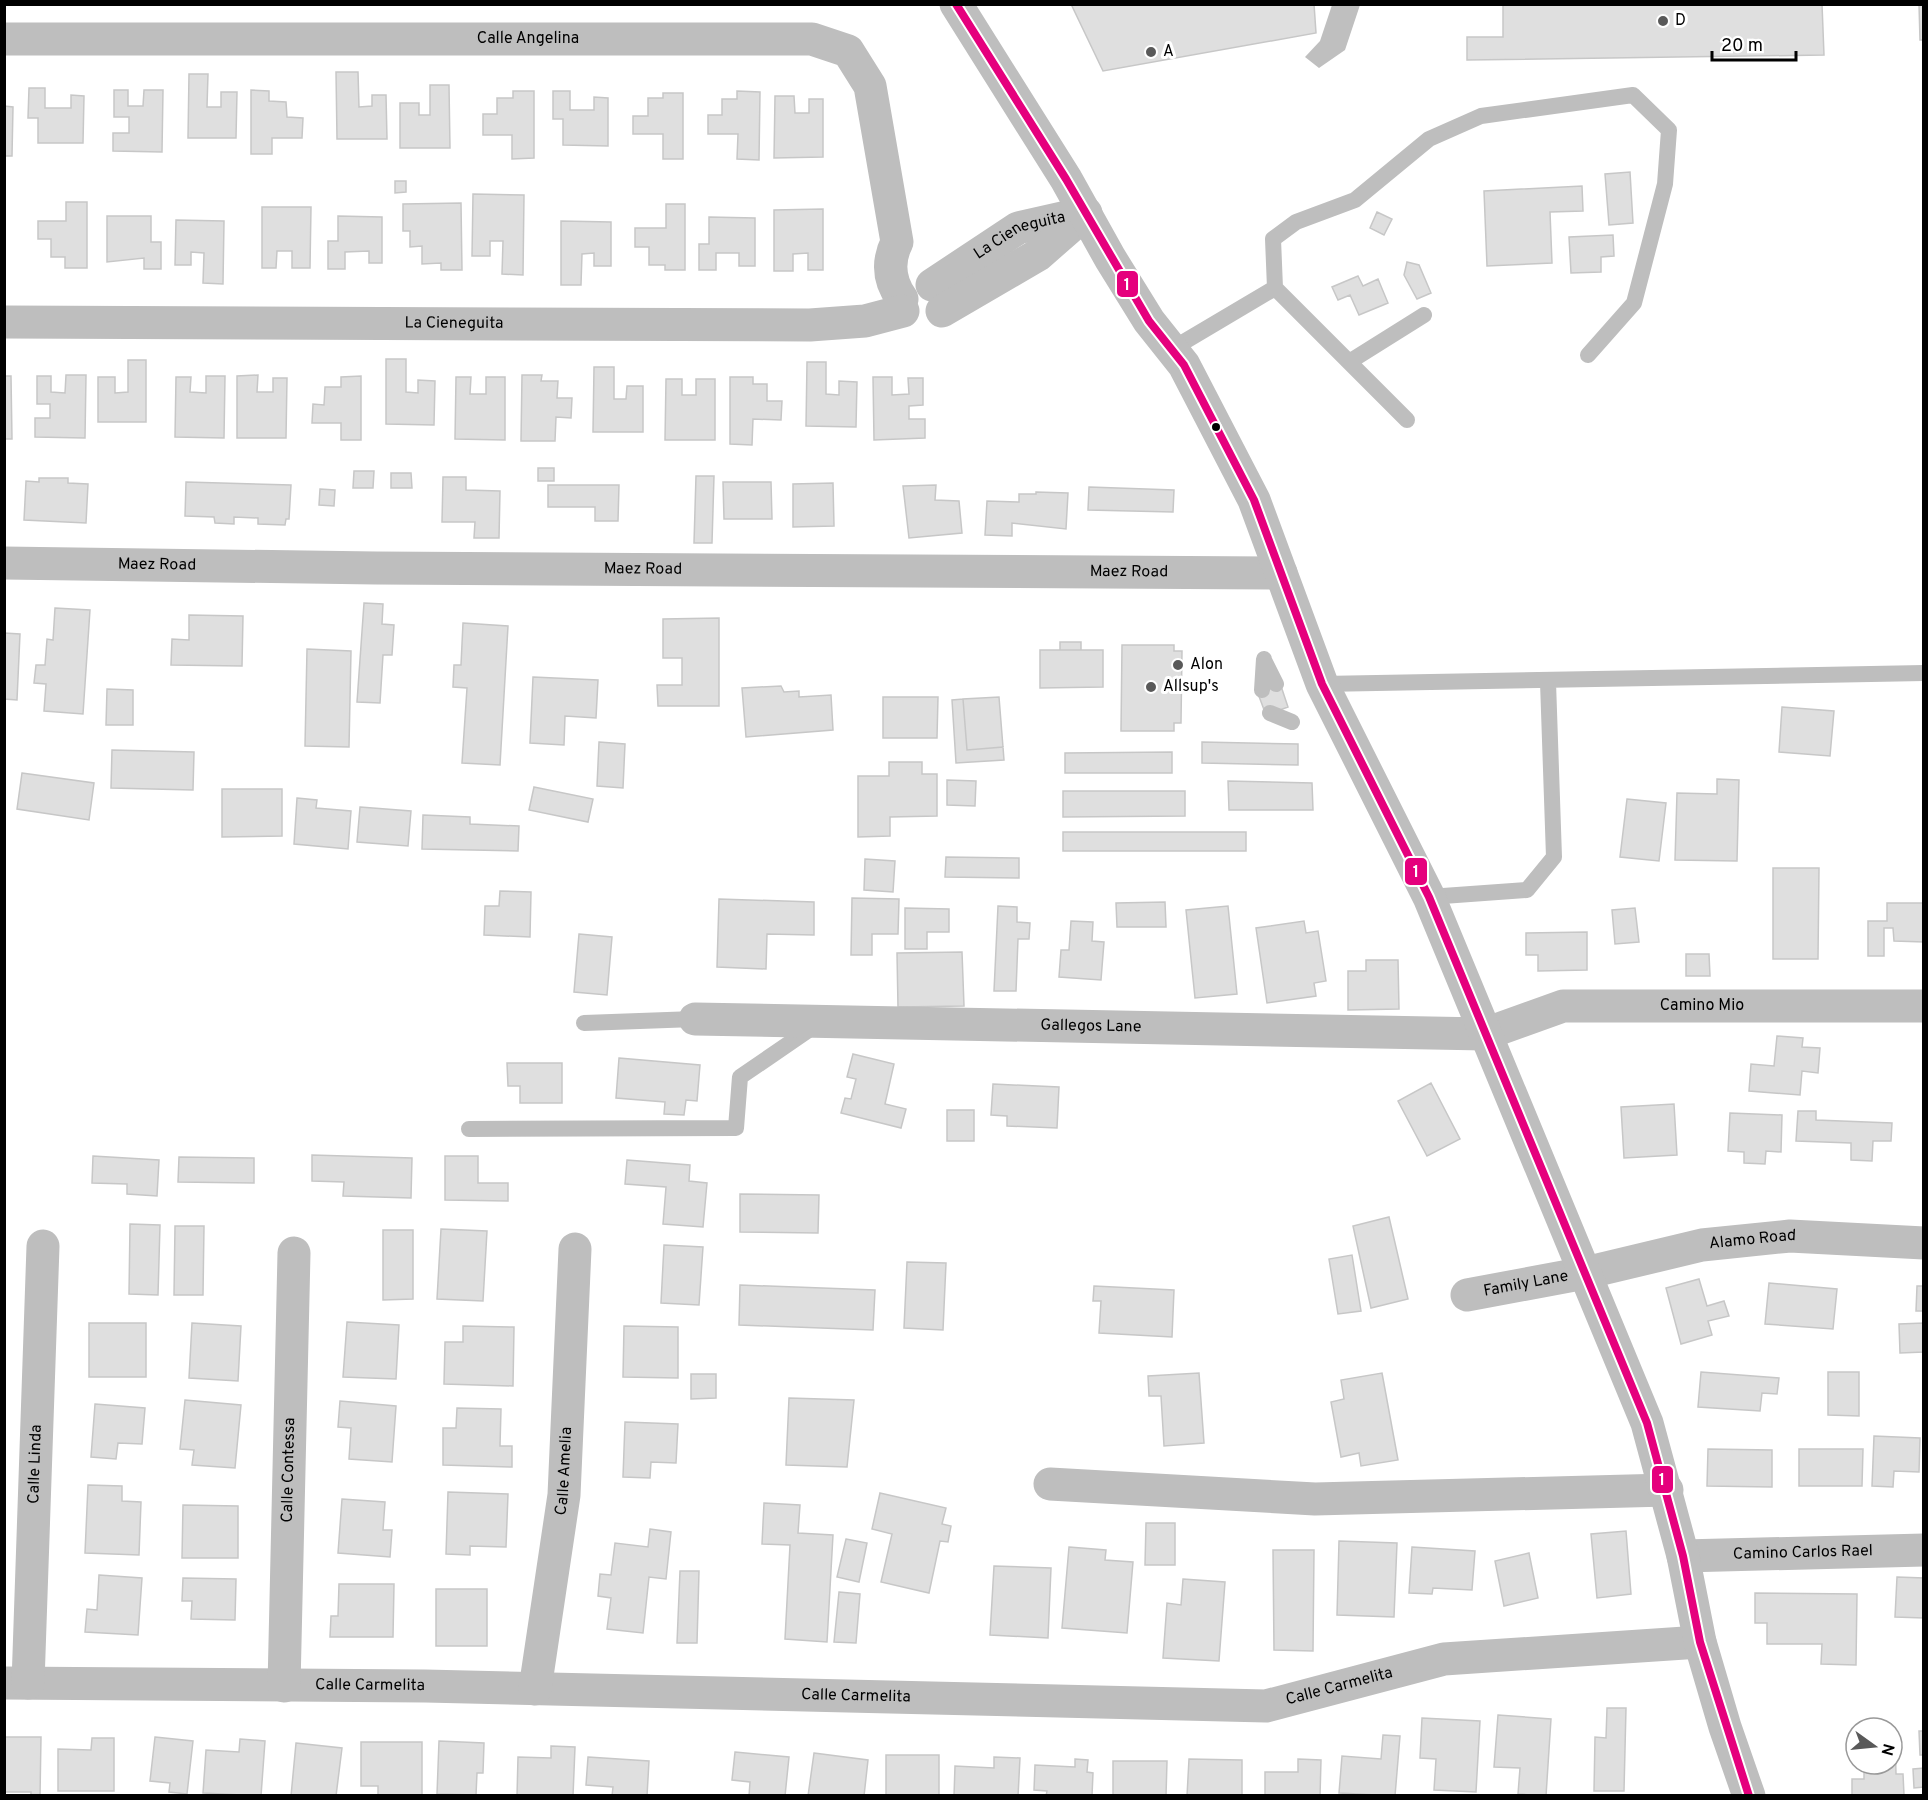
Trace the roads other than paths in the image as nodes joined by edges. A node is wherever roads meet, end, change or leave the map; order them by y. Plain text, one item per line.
1 (956, 4) edge
2 (4, 39) edge
3 (1086, 213) junction
4 (1275, 288) junction
5 (921, 298) junction
6 (1424, 315) dead end
7 (4, 322) edge
8 (1172, 349) junction
9 (1588, 355) dead end
10 (1349, 362) junction
11 (1407, 420) dead end
12 (4, 563) edge
13 (1281, 573) junction
14 (1923, 674) edge
15 (1548, 682) junction
16 (1322, 684) junction
17 (1429, 897) junction
18 (1923, 1006) edge
19 (695, 1019) joint
20 (821, 1021) junction
21 (584, 1023) dead end
22 (1485, 1034) junction
23 (469, 1129) dead end
24 (1923, 1243) edge
25 (42, 1246) dead end
26 (575, 1249) dead end
27 (294, 1253) dead end
28 (1585, 1273) junction
29 (1467, 1295) dead end
30 (1050, 1484) dead end
31 (1666, 1490) junction
32 (1923, 1550) edge
33 (1683, 1556) junction
34 (1700, 1642) junction
35 (16, 1683) edge
36 (284, 1686) junction
37 (535, 1689) junction
38 (1749, 1796) edge

1 - 3 street
2 - 5 street, Calle Angelina
3 - 5 street, La Cieneguita
3 - 8 street
4 - 8 lane
4 - 9 lane
4 - 10 lane
5 - 7 street, La Cieneguita
6 - 10 lane
8 - 13 street
10 - 11 lane
12 - 13 street, Maez Road
13 - 16 street
14 - 15 lane
15 - 16 lane
15 - 17 lane
16 - 17 street
17 - 22 street
18 - 22 street, Camino Mio
19 - 20 street, Gallegos Lane
19 - 21 lane
20 - 22 street, Gallegos Lane
20 - 23 lane
22 - 28 street
24 - 28 street, Alamo Road
25 - 35 street, Calle Linda
26 - 37 street, Calle Amelia
27 - 36 street, Calle Contessa
28 - 29 street, Family Lane
28 - 31 street
30 - 31 street
31 - 33 street
32 - 33 street, Camino Carlos Rael
33 - 34 street
34 - 37 street, Calle Carmelita
34 - 38 street
35 - 36 street, Calle Carmelita
36 - 37 street, Calle Carmelita

